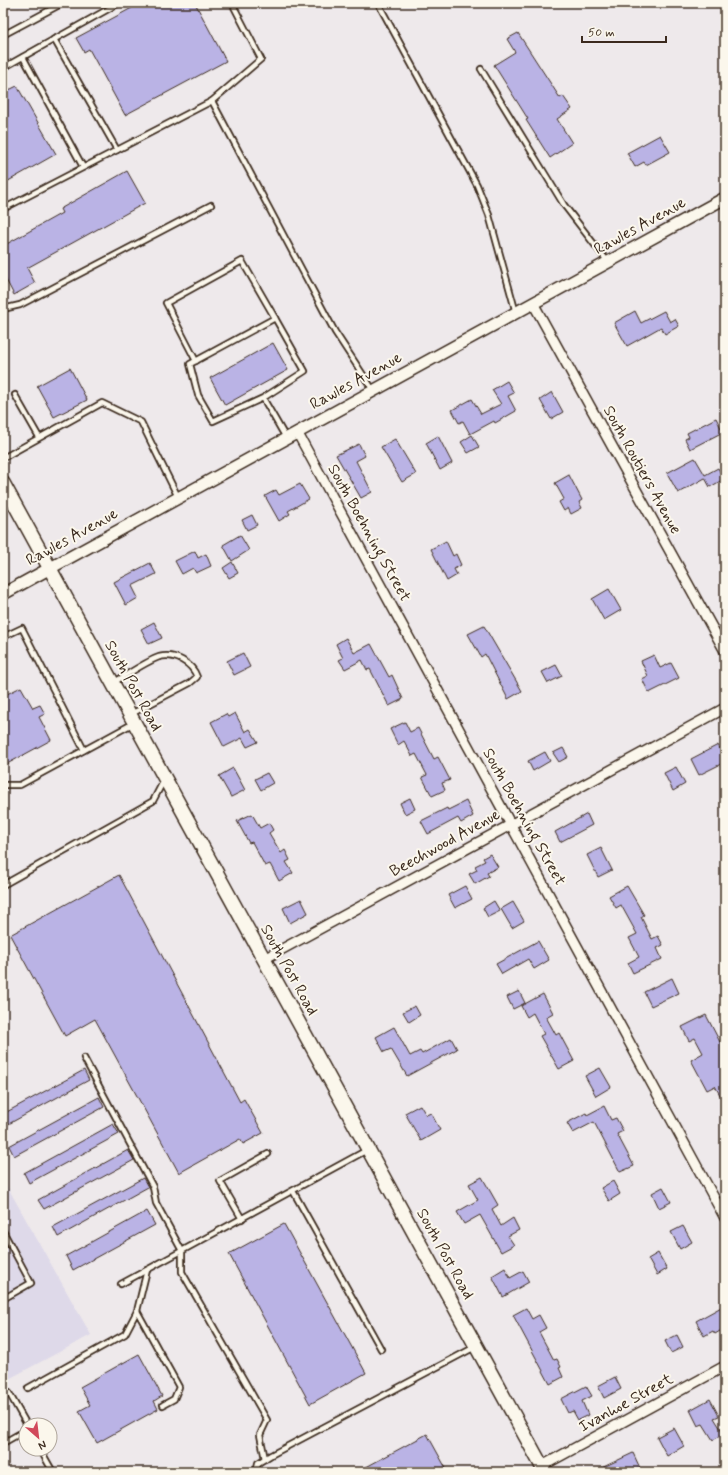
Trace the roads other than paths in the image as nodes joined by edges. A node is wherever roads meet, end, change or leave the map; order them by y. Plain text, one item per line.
1 (63, 3) edge
2 (119, 3) edge
3 (232, 3) edge
4 (378, 3) edge
5 (3, 35) edge
6 (54, 39) junction
7 (23, 57) junction
8 (3, 68) edge
9 (481, 69) dead end
10 (212, 101) junction
11 (117, 150) junction
12 (83, 167) junction
13 (725, 198) edge
14 (212, 205) dead end
15 (3, 209) edge
16 (608, 262) junction
17 (533, 303) junction
18 (3, 309) edge
19 (516, 313) junction
20 (275, 318) junction
21 (196, 361) junction
22 (373, 390) junction
23 (15, 395) dead end
24 (264, 398) junction
25 (297, 432) junction
26 (40, 438) junction
27 (286, 438) junction
28 (3, 458) edge
29 (3, 484) edge
30 (178, 497) junction
31 (49, 568) junction
32 (3, 594) edge
33 (3, 637) edge
34 (725, 651) edge
35 (112, 683) junction
36 (725, 708) edge
37 (132, 719) junction
38 (84, 750) junction
39 (165, 779) junction
40 (3, 785) edge
41 (511, 824) junction
42 (3, 885) edge
43 (264, 959) junction
44 (84, 1058) dead end
45 (368, 1150) junction
46 (268, 1154) dead end
47 (293, 1191) junction
48 (725, 1218) edge
49 (242, 1219) junction
50 (3, 1231) edge
51 (182, 1251) junction
52 (147, 1270) junction
53 (121, 1284) dead end
54 (3, 1299) edge
55 (137, 1311) junction
56 (476, 1346) junction
57 (380, 1349) dead end
58 (725, 1366) edge
59 (28, 1388) dead end
60 (3, 1397) edge
61 (164, 1405) dead end
62 (22, 1417) edge
63 (18, 1435) edge
64 (3, 1443) edge
65 (45, 1457) edge
66 (265, 1459) junction
67 (544, 1469) edge
68 (53, 1472) edge
69 (256, 1472) edge

1 - 5 lane
2 - 6 lane
3 - 10 lane
4 - 19 lane
6 - 7 lane
6 - 11 lane
7 - 8 lane
7 - 12 lane
9 - 16 lane
10 - 11 lane
10 - 22 lane
11 - 12 lane
12 - 15 lane
13 - 16 street, Rawles Avenue
14 - 18 lane
16 - 17 street, Rawles Avenue
17 - 19 street, Rawles Avenue
17 - 34 street, South Routiers Avenue
19 - 22 street, Rawles Avenue
20 - 21 lane
20 - 21 lane
20 - 24 lane
21 - 24 lane
22 - 25 street, Rawles Avenue
23 - 26 lane
24 - 27 lane
25 - 27 street, Rawles Avenue
25 - 41 street, South Boehning Street
26 - 28 lane
26 - 30 lane
27 - 30 street, Rawles Avenue
29 - 31 main road, South Post Road
30 - 31 street, Rawles Avenue
31 - 32 street, Rawles Avenue
31 - 35 main road, South Post Road
33 - 38 lane
35 - 37 main road, South Post Road
35 - 37 lane
36 - 41 street, Beechwood Avenue
37 - 38 lane
37 - 39 main road, South Post Road
38 - 40 lane
39 - 42 lane
39 - 43 main road, South Post Road
41 - 43 street, Beechwood Avenue
41 - 48 street, South Boehning Street
43 - 45 main road, South Post Road
44 - 51 lane
45 - 47 lane
45 - 56 main road, South Post Road
46 - 49 lane
47 - 49 lane
47 - 57 lane
49 - 51 lane
50 - 54 lane
51 - 52 lane
51 - 66 lane
52 - 53 lane
52 - 55 lane
55 - 59 lane
55 - 61 lane
56 - 66 lane
56 - 67 main road, South Post Road
58 - 67 street, Ivanhoe Street
60 - 62 lane
63 - 64 lane
65 - 68 lane
66 - 69 lane

